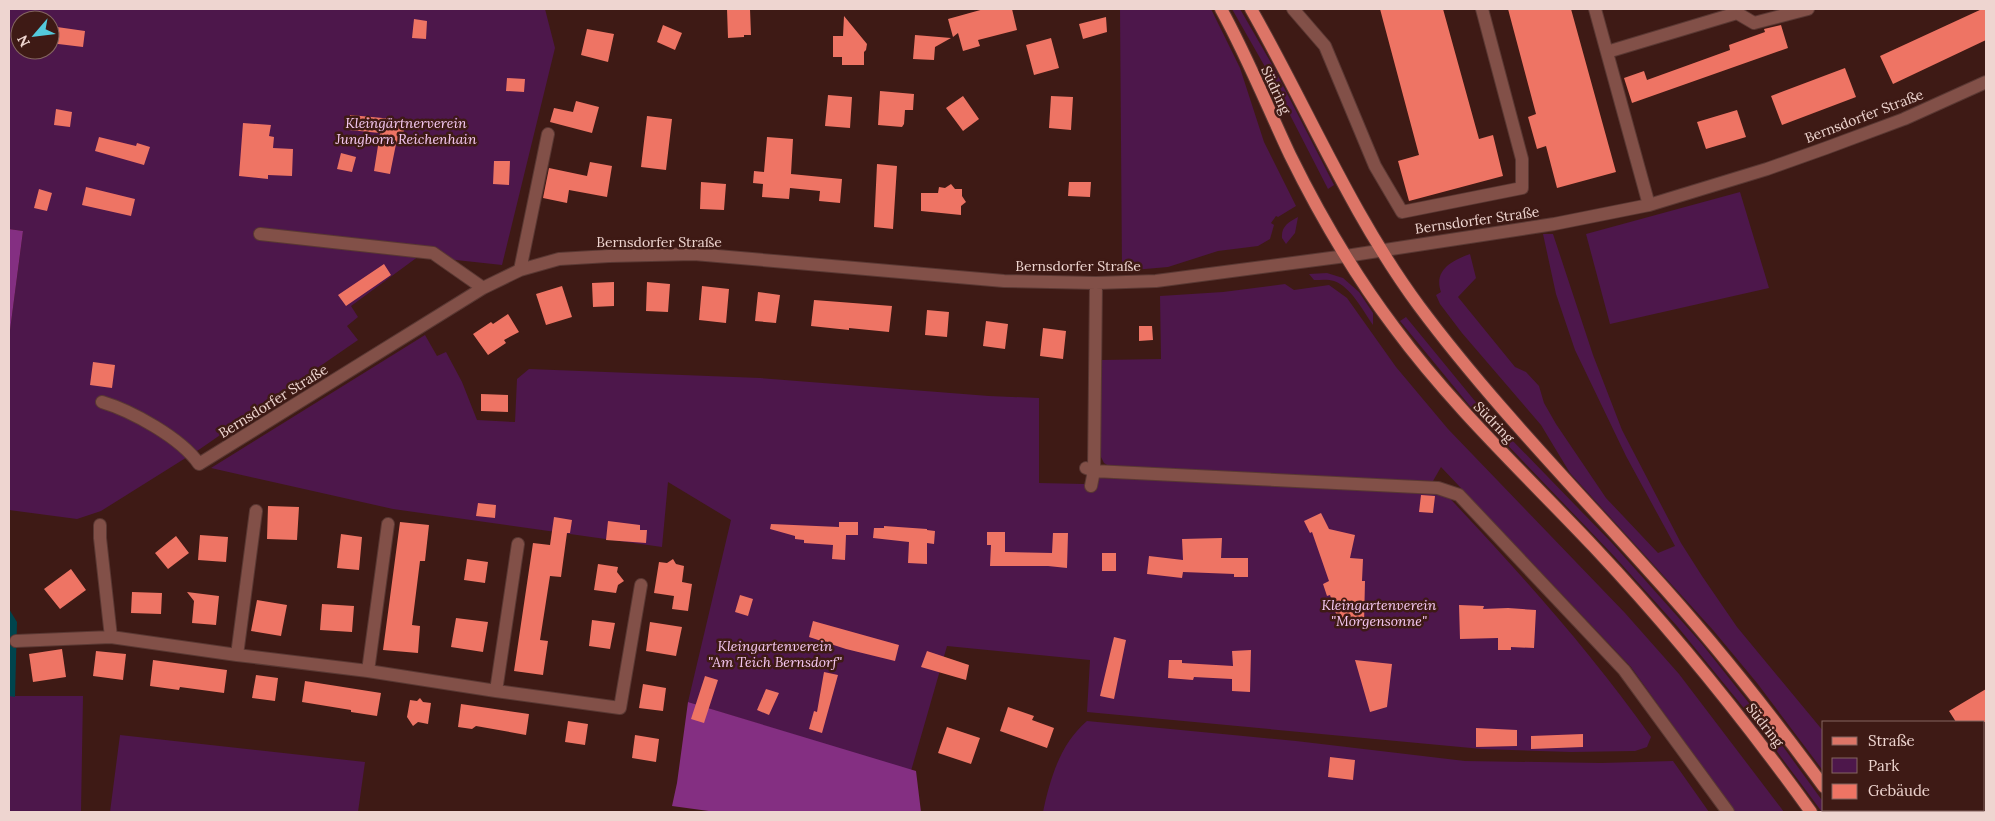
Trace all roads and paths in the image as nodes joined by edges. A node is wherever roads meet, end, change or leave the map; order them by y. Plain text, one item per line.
1 (1221, 9) edge
2 (1251, 9) edge
3 (1293, 9) edge
4 (1482, 9) edge
5 (1595, 9) edge
6 (1808, 9) edge
7 (1737, 11) edge
8 (1607, 52) junction
9 (1986, 82) edge
10 (548, 134) dead end
11 (1649, 205) junction
12 (260, 234) dead end
13 (1382, 250) junction
14 (1346, 256) junction
15 (520, 270) junction
16 (1096, 283) junction
17 (483, 288) junction
18 (102, 402) dead end
19 (1090, 470) junction
20 (1091, 486) dead end
21 (256, 511) dead end
22 (388, 524) dead end
23 (100, 525) dead end
24 (518, 544) dead end
25 (641, 585) dead end
26 (111, 637) junction
27 (16, 641) dead end
28 (236, 655) junction
29 (368, 671) junction
30 (496, 691) junction
31 (1822, 784) edge
32 (1728, 812) edge
33 (1811, 812) edge

1 - 14 main road, Südring
2 - 13 main road, Südring
3 - 4 street
5 - 8 street
6 - 7 street
7 - 8 street
8 - 11 street
9 - 11 street, Bernsdorfer Straße
10 - 15 street
11 - 13 street, Bernsdorfer Straße
12 - 17 street
13 - 14 street, Bernsdorfer Straße
13 - 31 main road, Südring
14 - 16 street, Bernsdorfer Straße
14 - 33 main road, Südring
15 - 16 street, Bernsdorfer Straße
15 - 17 street, Bernsdorfer Straße
16 - 19 street
17 - 18 street, Bernsdorfer Straße
19 - 20 street
19 - 32 street
21 - 28 street
22 - 29 street
23 - 26 street
24 - 30 street
25 - 30 street
26 - 27 street
26 - 28 street
28 - 29 street
29 - 30 street

